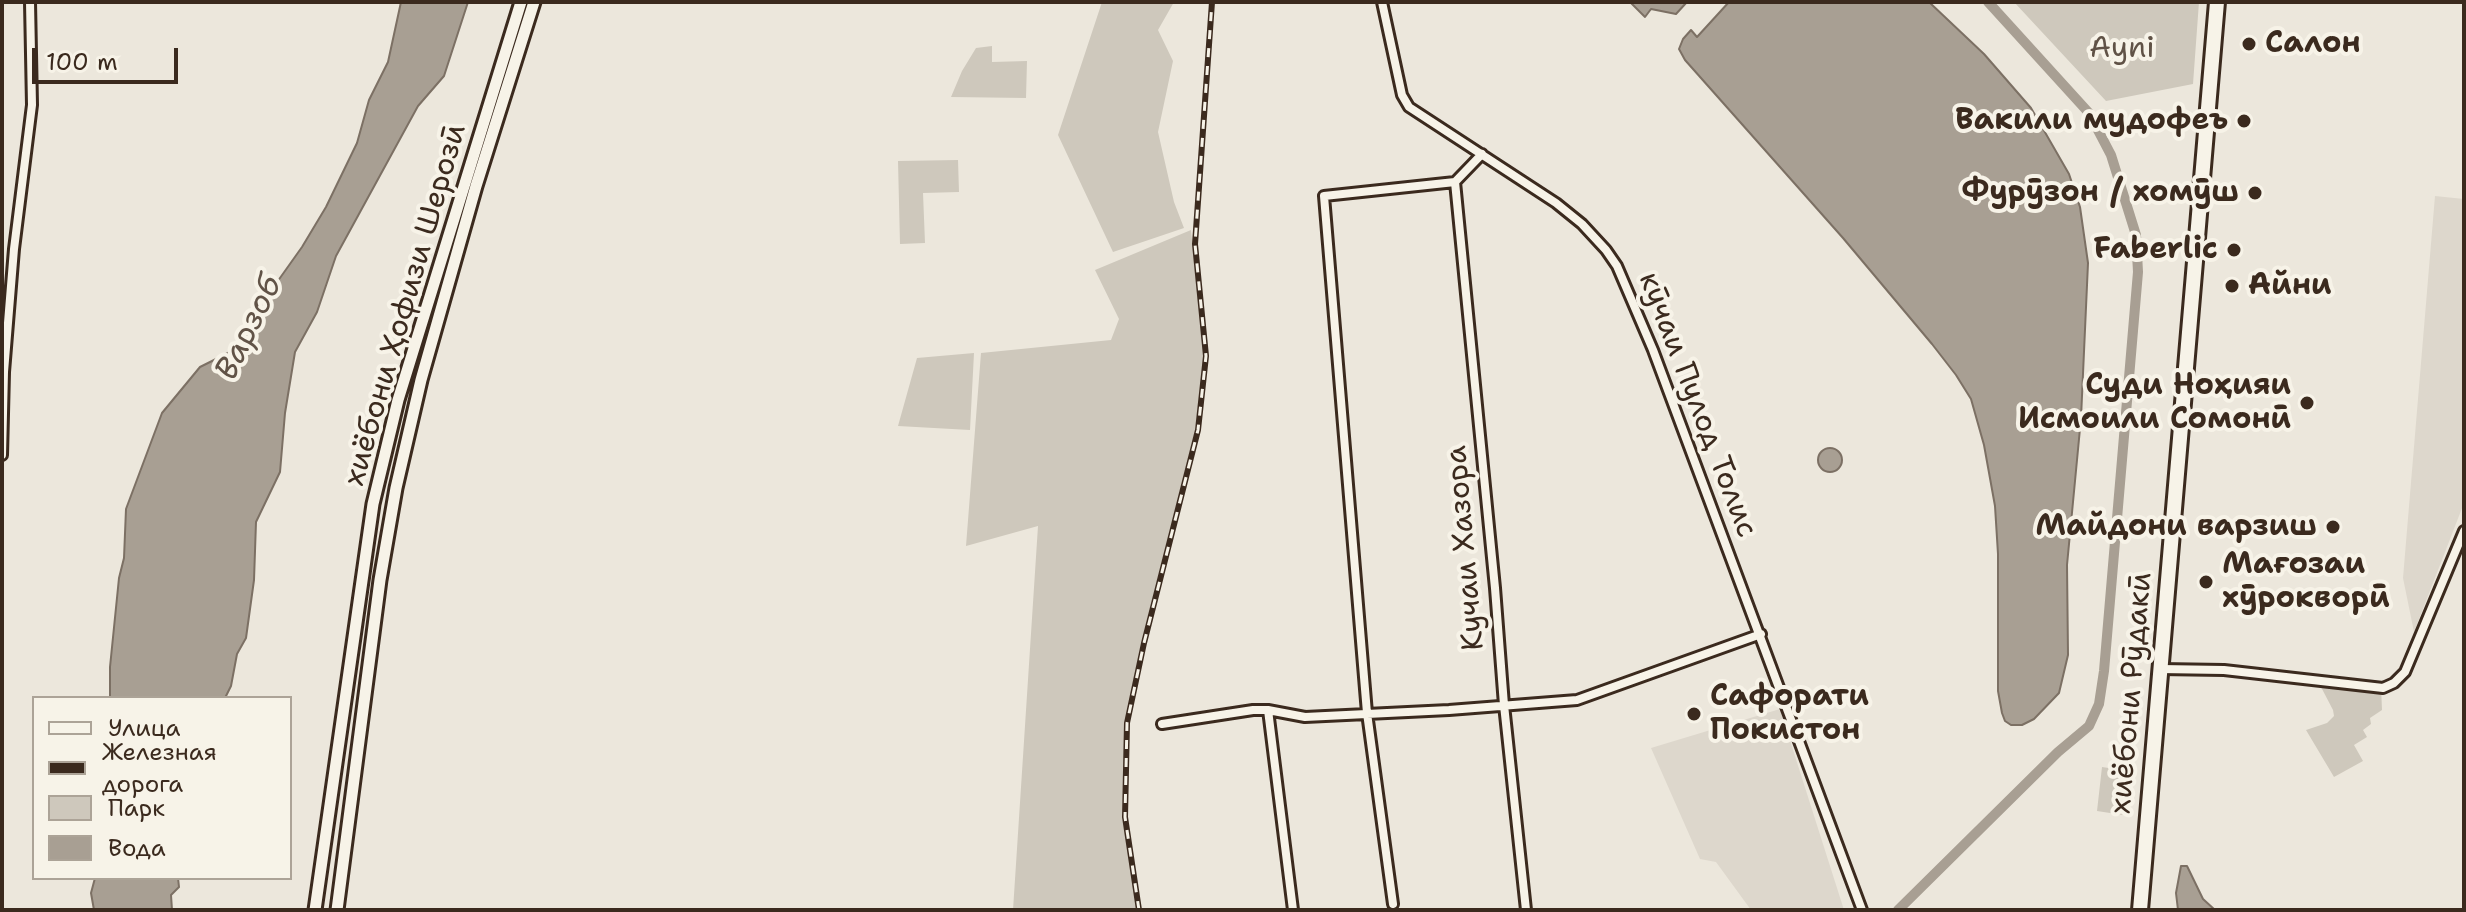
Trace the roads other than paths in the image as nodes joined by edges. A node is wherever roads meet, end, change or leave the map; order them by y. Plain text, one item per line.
1 (30, 2) edge
2 (521, 2) edge
3 (534, 2) edge
4 (1382, 2) edge
5 (2217, 2) edge
6 (1482, 154) junction
7 (1455, 182) junction
8 (2, 455) edge
9 (2464, 531) edge
10 (1761, 634) junction
11 (2160, 669) junction
12 (1504, 705) junction
13 (1268, 710) junction
14 (1367, 713) junction
15 (1162, 724) dead end
16 (1393, 904) dead end
17 (1861, 908) edge
18 (315, 910) edge
19 (337, 910) edge
20 (1293, 910) edge
21 (1526, 910) edge
22 (2140, 910) edge

1 - 8 street
2 - 18 main road, хиёбони Ҳофизи Шерозӣ
3 - 19 main road, хиёбони Ҳофизи Шерозӣ
4 - 6 street, кӯчаи Пулод Толис
5 - 11 highway, хиёбони Рӯдакӣ
6 - 7 street
6 - 10 street, кӯчаи Пулод Толис
7 - 12 street, Кучаи Хазора
7 - 14 street
9 - 11 street
10 - 12 street
10 - 17 street, кӯчаи Пулод Толис
11 - 22 highway, хиёбони Рӯдакӣ
12 - 14 street
12 - 21 street, Кучаи Хазора
13 - 14 street
13 - 15 street
13 - 20 street
14 - 16 street

